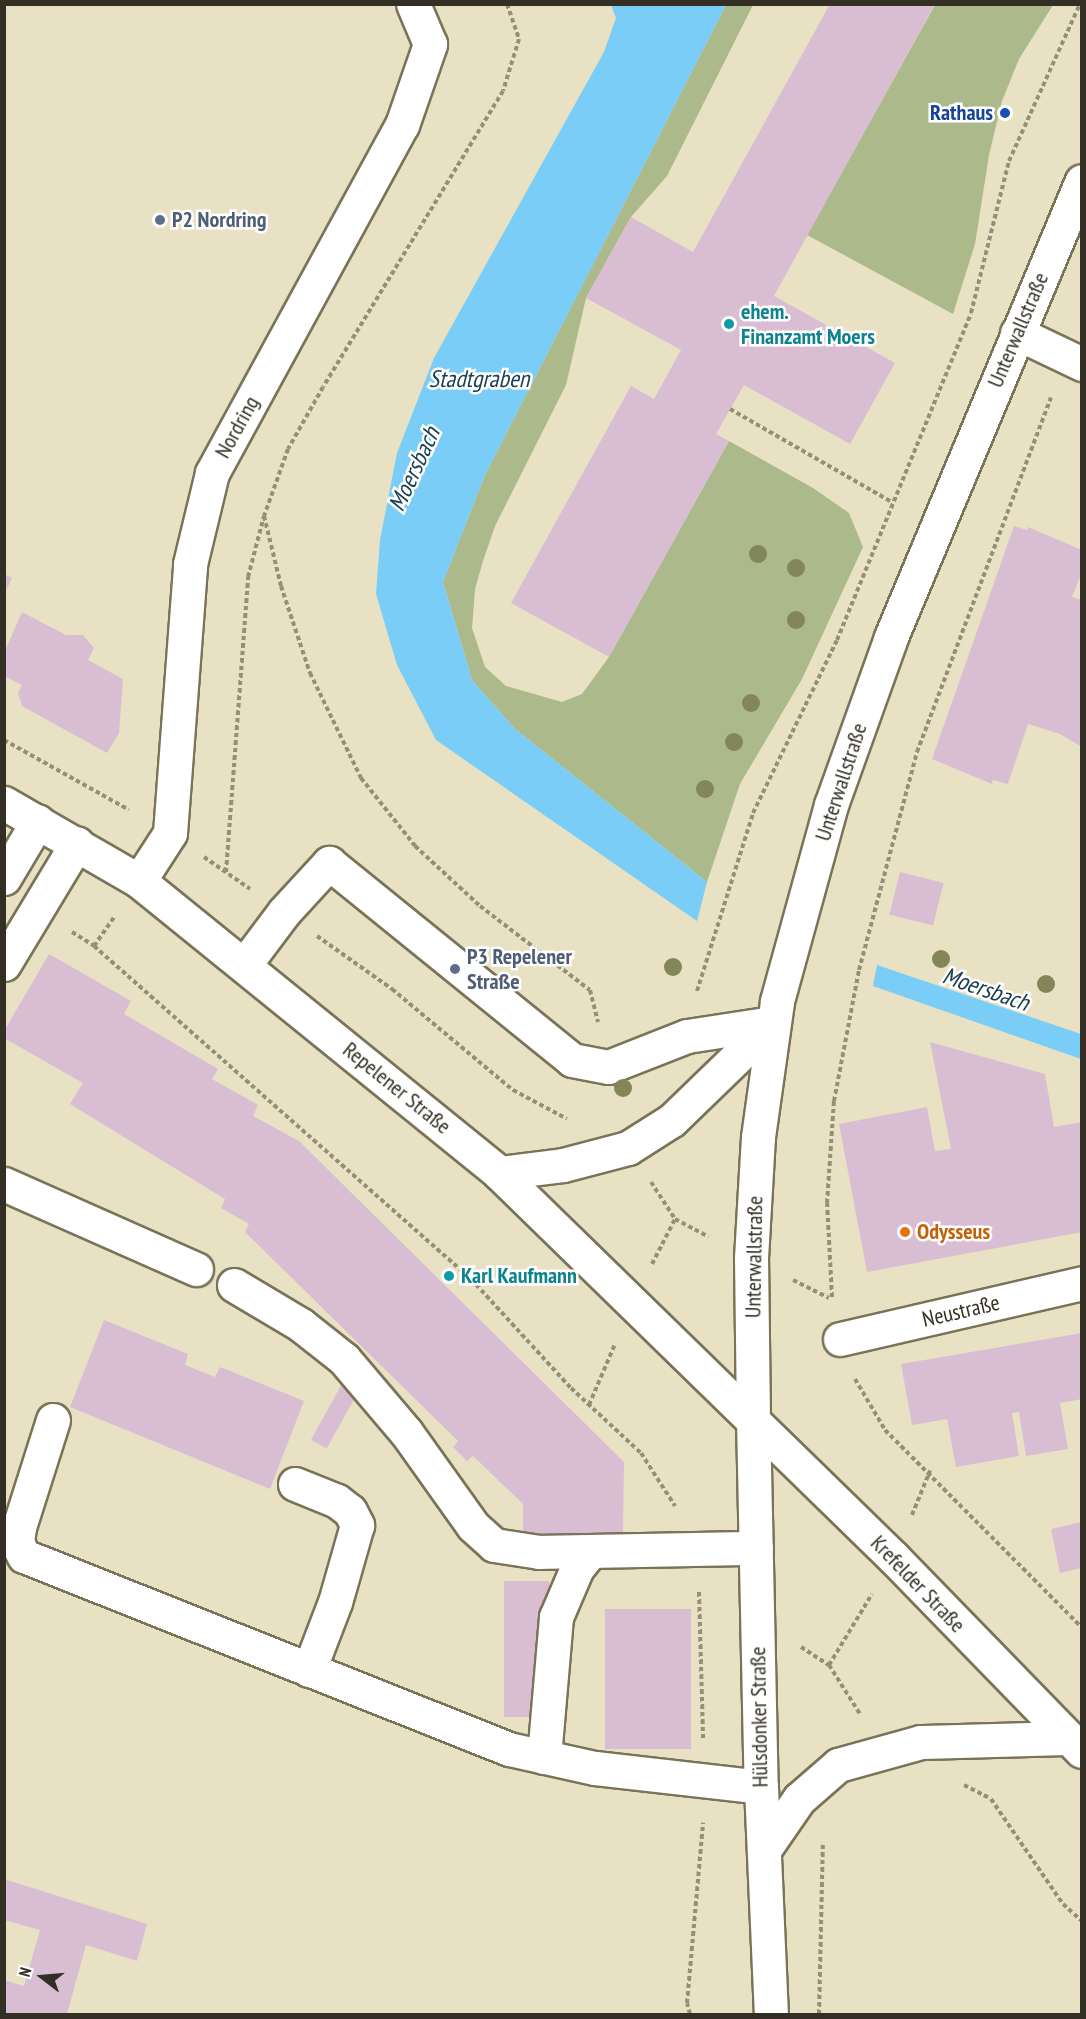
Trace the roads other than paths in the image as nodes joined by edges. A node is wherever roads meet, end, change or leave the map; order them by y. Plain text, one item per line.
1 (413, 4) edge
2 (1082, 181) edge
3 (1017, 333) junction
4 (1074, 359) edge
5 (4, 803) edge
6 (38, 821) junction
7 (77, 843) junction
8 (4, 878) edge
9 (139, 881) junction
10 (4, 964) edge
11 (245, 964) junction
12 (774, 1012) junction
13 (500, 1173) junction
14 (4, 1184) edge
15 (196, 1269) dead end
16 (1082, 1283) edge
17 (234, 1285) dead end
18 (840, 1339) road end
19 (753, 1419) junction
20 (53, 1420) dead end
21 (295, 1484) dead end
22 (756, 1548) junction
23 (591, 1551) junction
24 (309, 1670) junction
25 (1075, 1744) edge
26 (544, 1757) junction
27 (761, 1787) junction
28 (764, 1850) junction
29 (771, 2014) edge

1 - 9 main road, Nordring
2 - 3 main road, Unterwallstraße
3 - 4 main road
3 - 12 main road, Unterwallstraße
5 - 6 main road, Repelener Straße
6 - 7 main road, Repelener Straße
6 - 8 main road
7 - 9 main road, Repelener Straße
7 - 10 main road
9 - 11 main road, Repelener Straße
11 - 12 main road
11 - 13 main road, Repelener Straße
12 - 13 main road
12 - 19 main road, Unterwallstraße
13 - 19 main road, Repelener Straße
14 - 15 main road
16 - 18 main road, Neustraße
17 - 23 main road
19 - 22 main road, Hülsdonker Straße
19 - 25 main road, Krefelder Straße
20 - 24 main road
21 - 24 main road
22 - 23 main road
22 - 27 main road, Hülsdonker Straße
23 - 26 main road
24 - 26 main road
25 - 28 main road
26 - 27 main road
27 - 28 main road, Hülsdonker Straße
28 - 29 main road, Hülsdonker Straße

